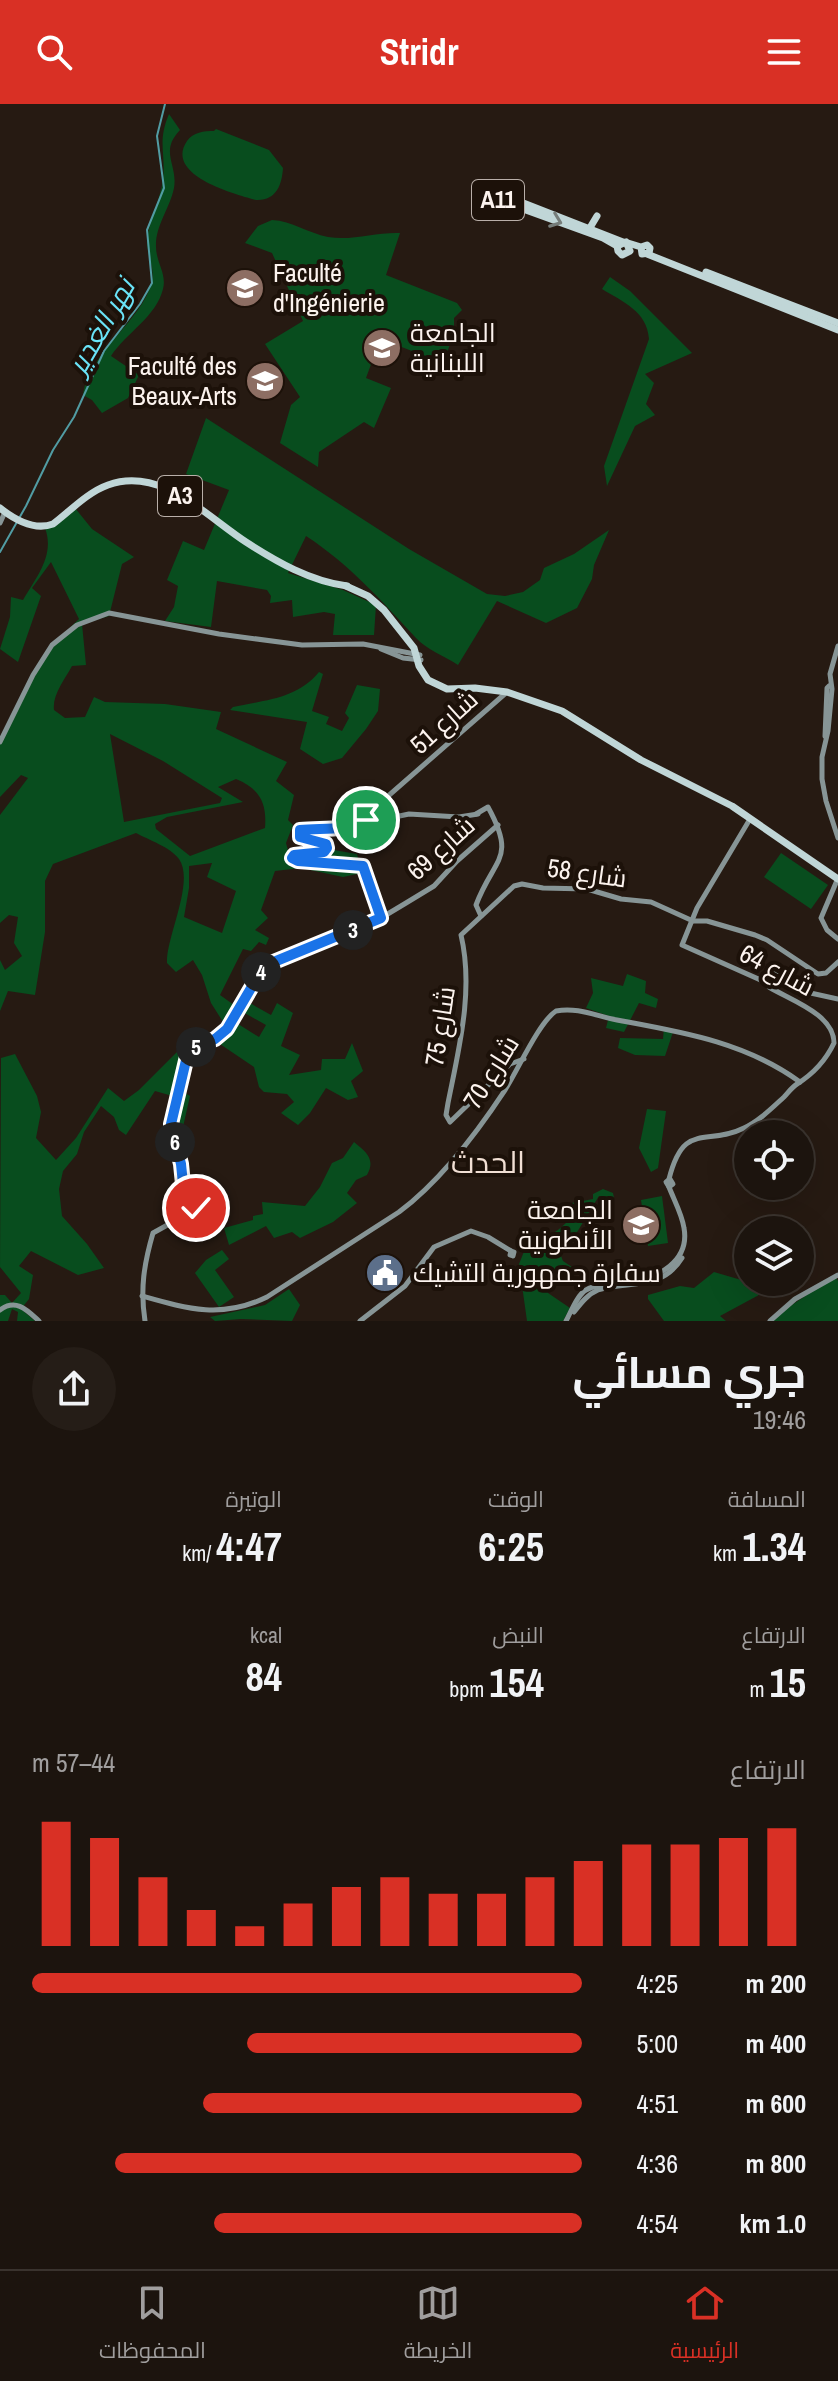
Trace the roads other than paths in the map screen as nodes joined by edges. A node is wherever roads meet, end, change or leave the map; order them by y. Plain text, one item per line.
1 (588, 231) junction
2 (601, 233) junction
3 (624, 248) junction
4 (645, 251) junction
5 (838, 323) edge
6 (838, 330) edge
7 (2, 510) edge
8 (0, 523) edge
9 (838, 646) edge
10 (417, 658) junction
11 (432, 681) junction
12 (507, 692) junction
13 (0, 742) edge
14 (364, 820) junction
15 (752, 821) junction
16 (497, 823) junction
17 (838, 838) edge
18 (838, 878) edge
19 (481, 916) junction
20 (381, 918) junction
21 (696, 919) junction
22 (461, 935) joint
23 (838, 939) edge
24 (838, 962) edge
25 (765, 982) junction
26 (838, 999) edge
27 (524, 1059) junction
28 (800, 1082) junction
29 (510, 1252) dead end
30 (838, 1275) edge
31 (142, 1296) junction
32 (157, 1301) junction
33 (0, 1310) edge
34 (144, 1313) junction
35 (39, 1321) edge
36 (145, 1321) edge
37 (360, 1321) edge
38 (567, 1321) edge
39 (770, 1321) edge

1 -> 1 highway, A11
1 - 2 highway, A11
1 - 2 highway
1 - 3 highway, A11
2 - 3 highway, A11
3 - 4 highway, A11
4 - 5 highway, A11
4 - 6 highway, A11
7 - 8 street
7 - 10 highway, A3
9 - 17 street
10 - 11 highway, A3
10 - 11 highway
10 - 13 street
11 - 12 highway
12 - 14 street, شارع 51
12 - 15 highway
14 - 16 street
14 - 20 street
15 - 18 highway
15 - 21 street
16 - 19 street
16 - 20 street, شارع 69
18 - 23 street
19 - 21 street, شارع 58
19 - 22 street, شارع 58
20 - 31 street, شارع 69
21 - 24 street, شارع 58
21 - 25 street, شارع 64
22 - 27 street, شارع 75
25 - 26 street
25 - 28 street, شارع 64
27 - 28 street, شارع 70
27 - 32 street, شارع 70
28 - 38 street
29 - 37 street
30 - 39 street
31 - 32 street, شارع 70
31 - 34 street
32 - 34 street
33 - 35 street
34 - 36 street

